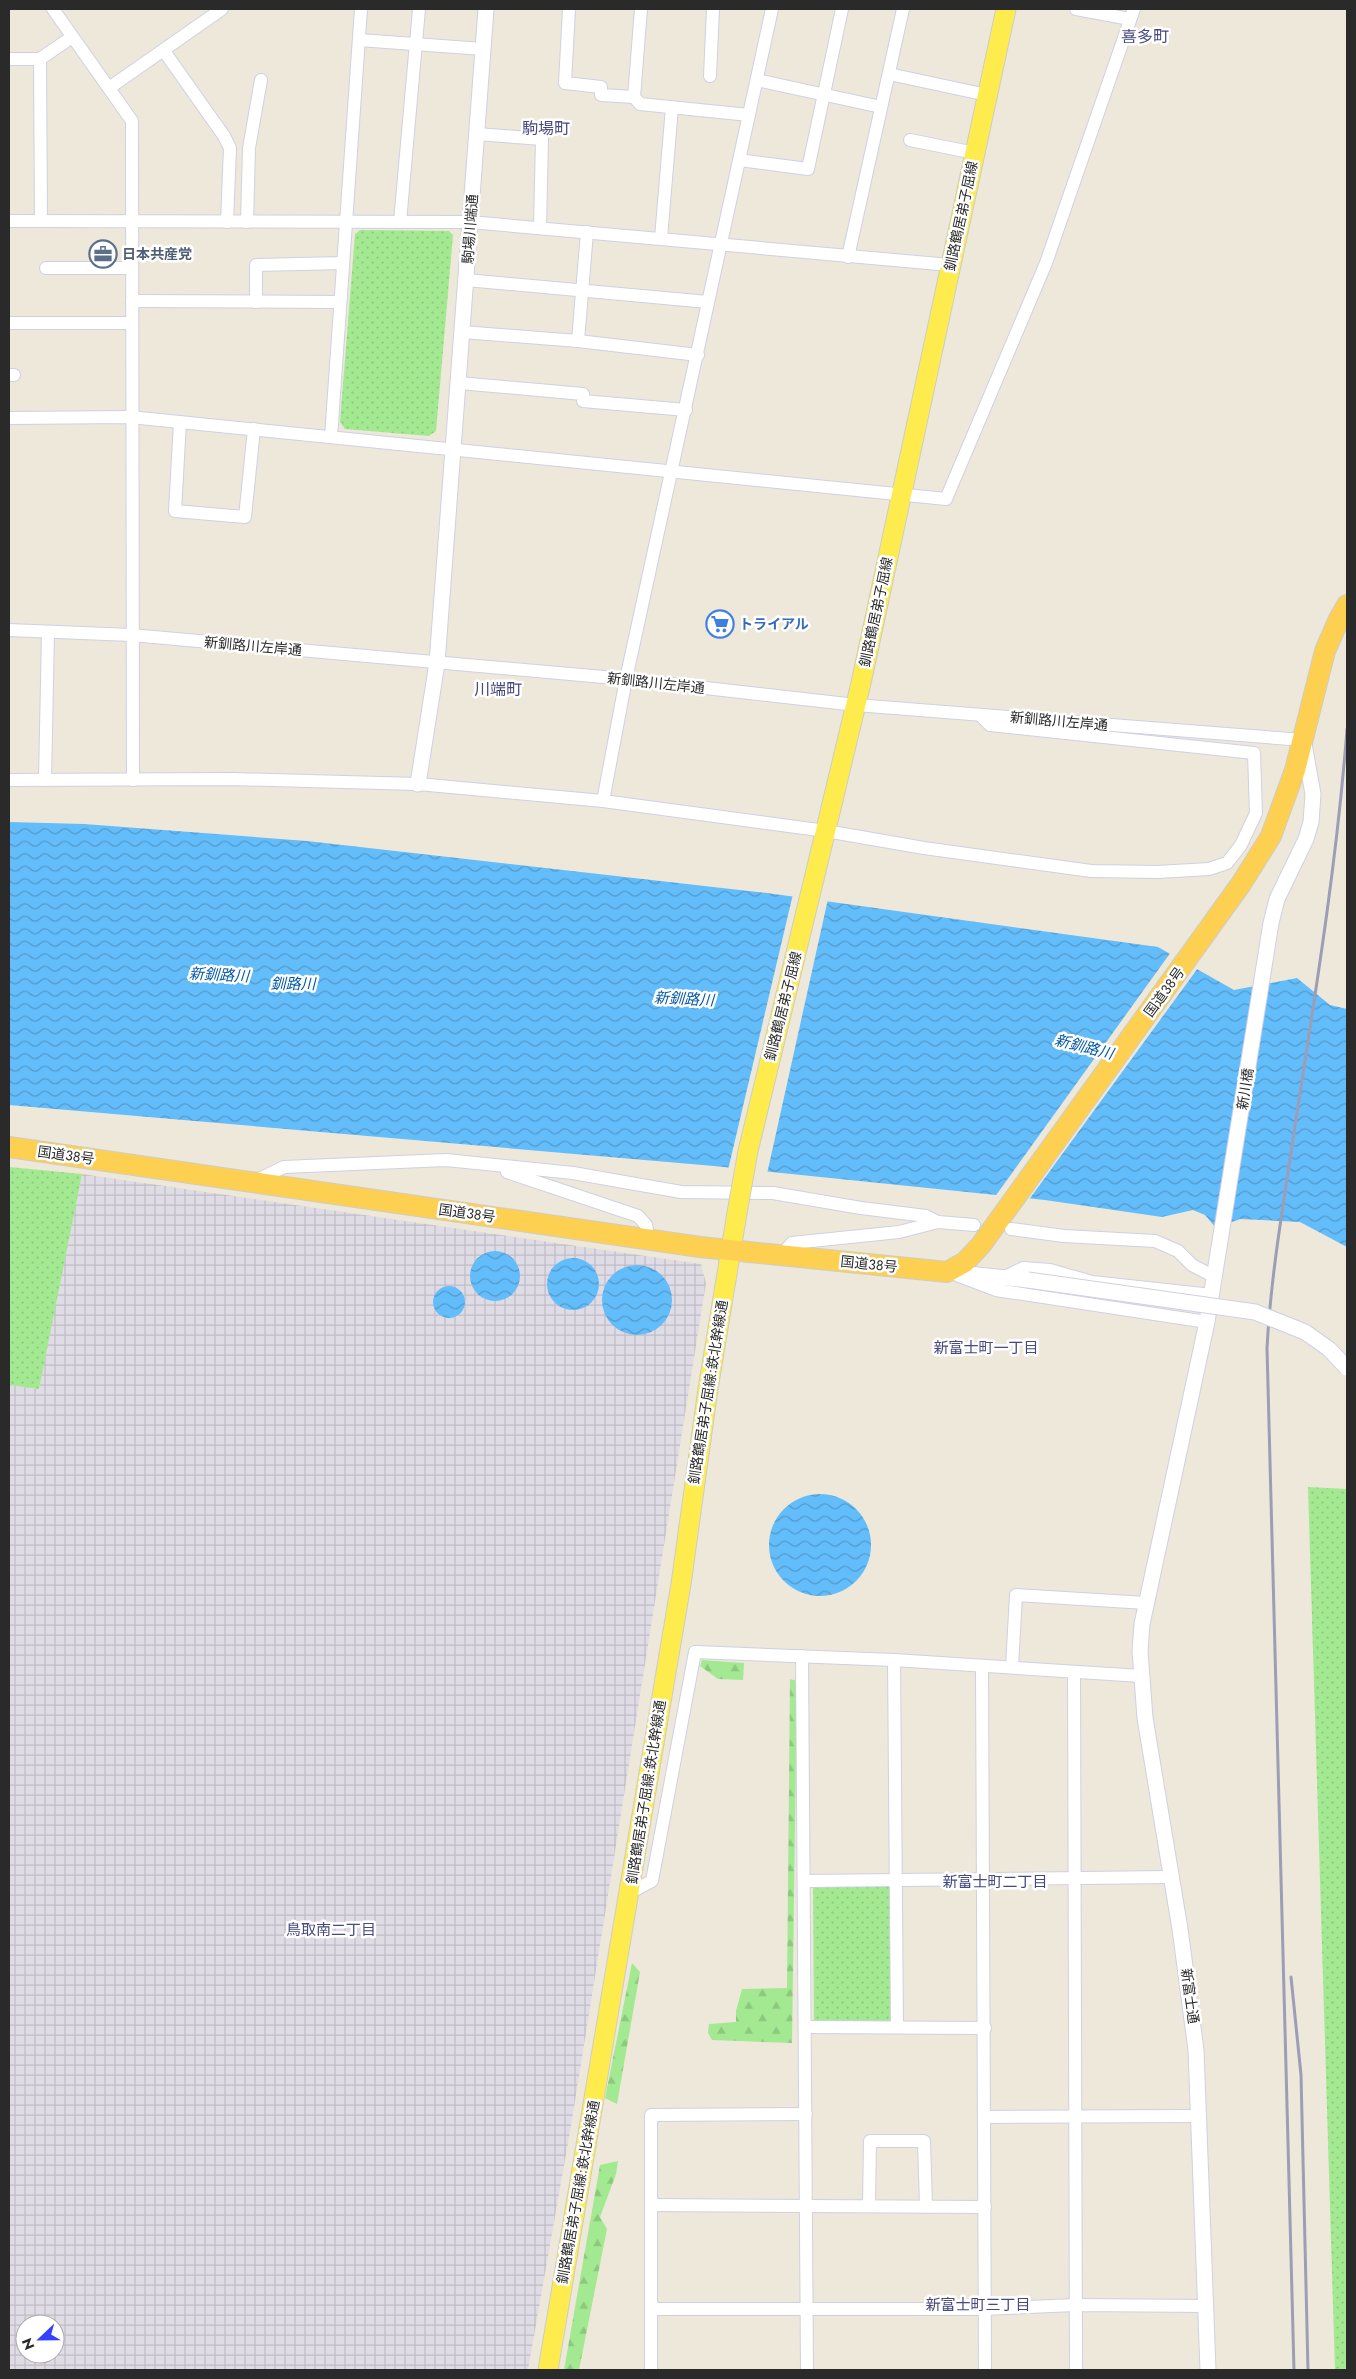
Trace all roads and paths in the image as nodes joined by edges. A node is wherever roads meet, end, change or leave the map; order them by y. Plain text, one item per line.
1 (53, 9) edge
2 (222, 9) edge
3 (361, 9) edge
4 (418, 9) edge
5 (486, 9) edge
6 (568, 9) edge
7 (641, 9) edge
8 (713, 9) edge
9 (772, 9) edge
10 (842, 9) edge
11 (903, 9) edge
12 (1006, 9) edge
13 (1076, 9) edge
14 (1132, 14) edge
15 (72, 37) junction
16 (359, 40) junction
17 (416, 44) junction
18 (483, 49) junction
19 (164, 50) junction
20 (9, 59) edge
21 (40, 59) junction
22 (889, 74) junction
23 (710, 76) dead end
24 (261, 80) dead end
25 (757, 80) junction
26 (110, 88) junction
27 (824, 95) junction
28 (987, 95) junction
29 (634, 96) junction
30 (672, 107) junction
31 (881, 107) junction
32 (749, 115) junction
33 (477, 134) junction
34 (910, 140) dead end
35 (230, 148) junction
36 (249, 148) junction
37 (975, 153) junction
38 (739, 160) junction
39 (9, 221) edge
40 (41, 221) junction
41 (132, 221) junction
42 (227, 222) junction
43 (246, 222) junction
44 (400, 222) junction
45 (470, 222) junction
46 (346, 223) junction
47 (540, 228) junction
48 (587, 232) junction
49 (662, 238) junction
50 (720, 243) junction
51 (848, 257) junction
52 (343, 263) junction
53 (950, 265) junction
54 (46, 268) dead end
55 (132, 268) junction
56 (466, 280) junction
57 (582, 290) junction
58 (132, 301) junction
59 (256, 302) junction
60 (340, 302) junction
61 (708, 302) junction
62 (9, 323) edge
63 (132, 323) junction
64 (462, 332) junction
65 (578, 341) junction
66 (698, 355) junction
67 (458, 383) junction
68 (686, 410) junction
69 (130, 417) junction
70 (9, 418) edge
71 (180, 422) junction
72 (254, 429) junction
73 (331, 437) junction
74 (452, 450) junction
75 (672, 471) junction
76 (901, 493) junction
77 (1347, 605) edge
78 (9, 630) edge
79 (48, 632) junction
80 (131, 635) junction
81 (437, 663) junction
82 (626, 679) junction
83 (856, 705) junction
84 (980, 715) junction
85 (1303, 740) junction
86 (9, 780) edge
87 (45, 780) junction
88 (133, 780) junction
89 (418, 784) junction
90 (603, 802) junction
91 (826, 831) junction
92 (9, 1147) edge
93 (486, 1165) junction
94 (253, 1182) junction
95 (737, 1213) joint
96 (938, 1222) junction
97 (974, 1225) dead end
98 (1003, 1225) junction
99 (649, 1240) junction
100 (730, 1251) junction
101 (781, 1255) junction
102 (947, 1272) junction
103 (1004, 1277) junction
104 (1215, 1277) junction
105 (1212, 1294) junction
106 (1207, 1322) junction
107 (1347, 1368) edge
108 (1146, 1603) junction
109 (802, 1656) junction
110 (894, 1660) junction
111 (982, 1666) junction
112 (1012, 1667) junction
113 (1074, 1672) junction
114 (1142, 1676) junction
115 (1170, 1877) junction
116 (983, 1878) junction
117 (1074, 1878) junction
118 (805, 1881) junction
119 (895, 1881) junction
120 (629, 1893) junction
121 (897, 2026) junction
122 (806, 2027) junction
123 (985, 2028) junction
124 (806, 2114) junction
125 (1077, 2116) junction
126 (1199, 2116) junction
127 (985, 2117) junction
128 (651, 2206) junction
129 (807, 2206) junction
130 (868, 2206) junction
131 (926, 2206) junction
132 (984, 2207) junction
133 (1076, 2305) junction
134 (1206, 2306) junction
135 (807, 2308) junction
136 (651, 2309) junction
137 (984, 2309) junction
138 (548, 2370) edge
139 (651, 2370) edge
140 (807, 2370) edge
141 (985, 2370) edge
142 (1076, 2370) edge
143 (1208, 2370) edge

1 - 15 street
2 - 19 street
3 - 16 street
4 - 17 street
5 - 18 street, 駒場川端通
6 - 29 street
7 - 29 street
8 - 23 street
9 - 25 street
10 - 27 street
11 - 22 street
12 - 28 main road, 釧路鶴居弟子屈線
13 - 14 street
14 - 76 street
15 - 21 street
15 - 26 street
16 - 17 street
16 - 46 street
17 - 18 street
17 - 44 street
18 - 33 street, 駒場川端通
19 - 26 street
19 - 35 street
20 - 21 street
21 - 40 street
22 - 28 street
22 - 31 street
24 - 36 street
25 - 27 street
25 - 32 street
26 - 41 street
27 - 31 street
27 - 38 street
28 - 37 main road, 釧路鶴居弟子屈線
29 - 30 street
30 - 32 street
30 - 49 street
31 - 51 street
32 - 38 street
33 - 45 street, 駒場川端通
33 - 47 street
34 - 37 street
35 - 36 street
35 - 42 street
36 - 43 street
37 - 53 main road, 釧路鶴居弟子屈線
38 - 50 street
39 - 40 street
40 - 41 street
41 - 42 street
41 - 55 street
42 - 43 street
43 - 46 street
44 - 45 street
44 - 46 street
45 - 47 street
45 - 56 street, 駒場川端通
46 - 52 street
47 - 48 street
48 - 49 street
48 - 57 street
49 - 50 street
50 - 51 street
50 - 61 street
51 - 53 street
52 - 59 street
52 - 60 street
53 - 76 main road, 釧路鶴居弟子屈線
54 - 55 street
55 - 58 street
56 - 57 street
56 - 64 street, 駒場川端通
57 - 61 street
57 - 65 street
58 - 59 street
58 - 63 street
59 - 60 street
60 - 73 street
61 - 66 street
62 - 63 street
63 - 69 street
64 - 65 street
64 - 67 street, 駒場川端通
65 - 66 street
66 - 68 street
67 - 68 street
67 - 74 street, 駒場川端通
68 - 75 street
69 - 70 street
69 - 71 street
69 - 80 street
71 - 72 street
71 - 72 street
72 - 73 street
73 - 74 street
74 - 75 street
74 - 81 street, 駒場川端通
75 - 76 street
75 - 82 street
76 - 83 main road, 釧路鶴居弟子屈線
77 - 85 highway, 国道38号
78 - 79 street, 新釧路川左岸通
79 - 80 street, 新釧路川左岸通
79 - 87 street
80 - 81 street, 新釧路川左岸通
80 - 88 street
81 - 82 street, 新釧路川左岸通
81 - 89 street, 駒場川端通
82 - 83 street, 新釧路川左岸通
82 - 90 street
83 - 84 street, 新釧路川左岸通
83 - 91 main road, 釧路鶴居弟子屈線
84 - 85 street, 新釧路川左岸通
84 - 91 street
85 - 98 highway, 国道38号
85 - 104 street, 新川橋
86 - 87 street
87 - 88 street
88 - 89 street
89 - 90 street
90 - 91 street
91 - 95 main road, 釧路鶴居弟子屈線, bridge
92 - 94 highway, 国道38号
93 - 94 street
93 - 96 street
93 - 99 street
94 - 99 highway, 国道38号
95 - 100 main road, 釧路鶴居弟子屈線:鉄北幹線通
96 - 97 street
96 - 101 street
98 - 102 highway, 国道38号
98 - 104 street
99 - 100 highway, 国道38号
100 - 101 highway, 国道38号
100 - 120 main road, 釧路鶴居弟子屈線:鉄北幹線通
101 - 102 highway, 国道38号
102 - 103 street
102 - 106 street
103 - 105 street
103 - 107 street, bridge
104 - 105 street, 新川橋
105 - 106 street, 新川橋
106 - 108 street, 新富士通
108 - 112 street
108 - 114 street, 新富士通
109 - 110 street
109 - 118 street
109 - 120 street
110 - 111 street
110 - 119 street
111 - 112 street
111 - 116 street
112 - 113 street
113 - 114 street
113 - 117 street
114 - 115 street, 新富士通
115 - 117 street
115 - 126 street, 新富士通
116 - 117 street
116 - 119 street
116 - 123 street
117 - 125 street
118 - 119 street
118 - 122 street
119 - 121 street
120 - 138 main road, 釧路鶴居弟子屈線:鉄北幹線通
121 - 122 street
121 - 123 street
122 - 124 street
123 - 127 street
124 - 128 street
124 - 129 street
125 - 126 street
125 - 127 street
125 - 133 street
126 - 134 street, 新富士通
127 - 132 street
128 - 129 street
128 - 136 street
129 - 130 street
129 - 135 street
130 - 131 street
130 - 131 street
131 - 132 street
132 - 137 street
133 - 134 street
133 - 137 street
133 - 142 street
134 - 143 street, 新富士通
135 - 136 street
135 - 137 street
135 - 140 street
136 - 139 street
137 - 141 street

